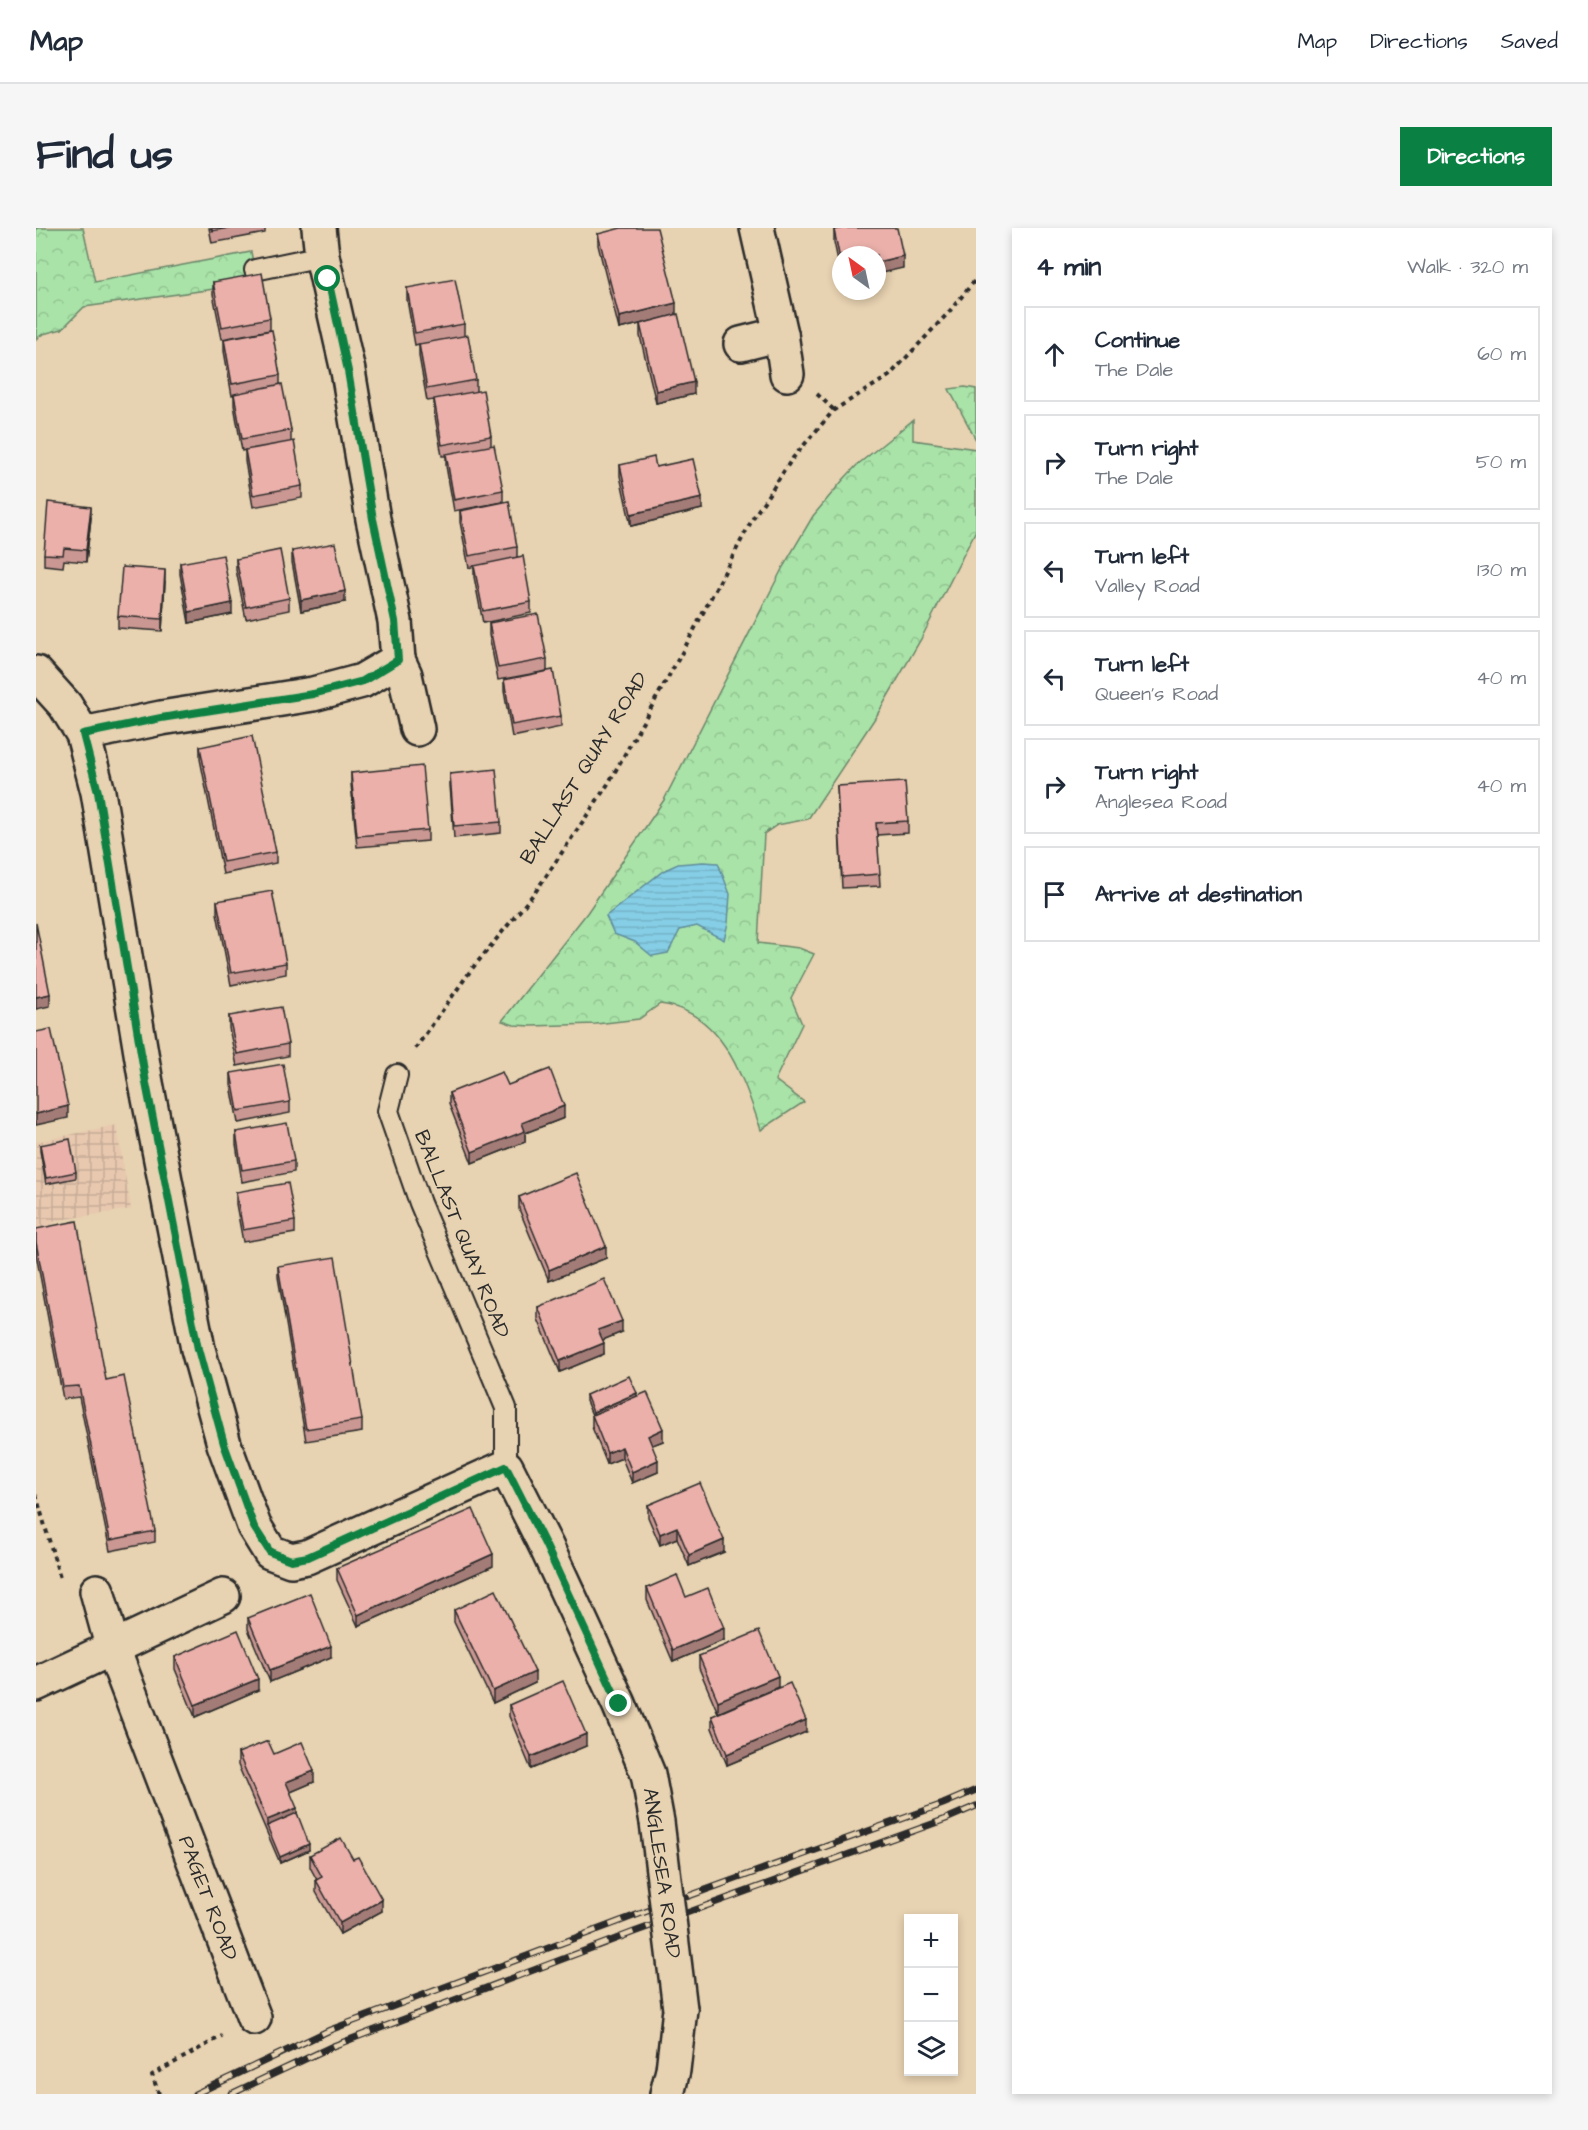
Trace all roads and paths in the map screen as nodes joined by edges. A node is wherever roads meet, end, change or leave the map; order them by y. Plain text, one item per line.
1 (757, 228) edge
2 (321, 242) edge
3 (255, 270) dead end
4 (976, 279) edge
5 (781, 334) junction
6 (741, 344) dead end
7 (787, 374) dead end
8 (398, 660) junction
9 (36, 673) edge
10 (417, 729) dead end
11 (83, 734) junction
12 (397, 1075) joint
13 (506, 1467) junction
14 (97, 1591) dead end
15 (223, 1596) dead end
16 (113, 1649) junction
17 (36, 1684) edge
18 (254, 2018) joint
19 (159, 2094) edge
20 (667, 2094) edge

1 - 5 street
2 - 3 lane
2 - 8 street
4 - 12 path, BALLAST QUAY ROAD
5 - 6 street
5 - 7 street
8 - 10 street
8 - 11 street
9 - 11 street
11 - 13 street
12 - 13 lane, BALLAST QUAY ROAD
13 - 20 street, ANGLESEA ROAD, bridge
14 - 16 street, PAGET ROAD
15 - 16 street
16 - 17 street
16 - 18 street, PAGET ROAD
18 - 19 path

